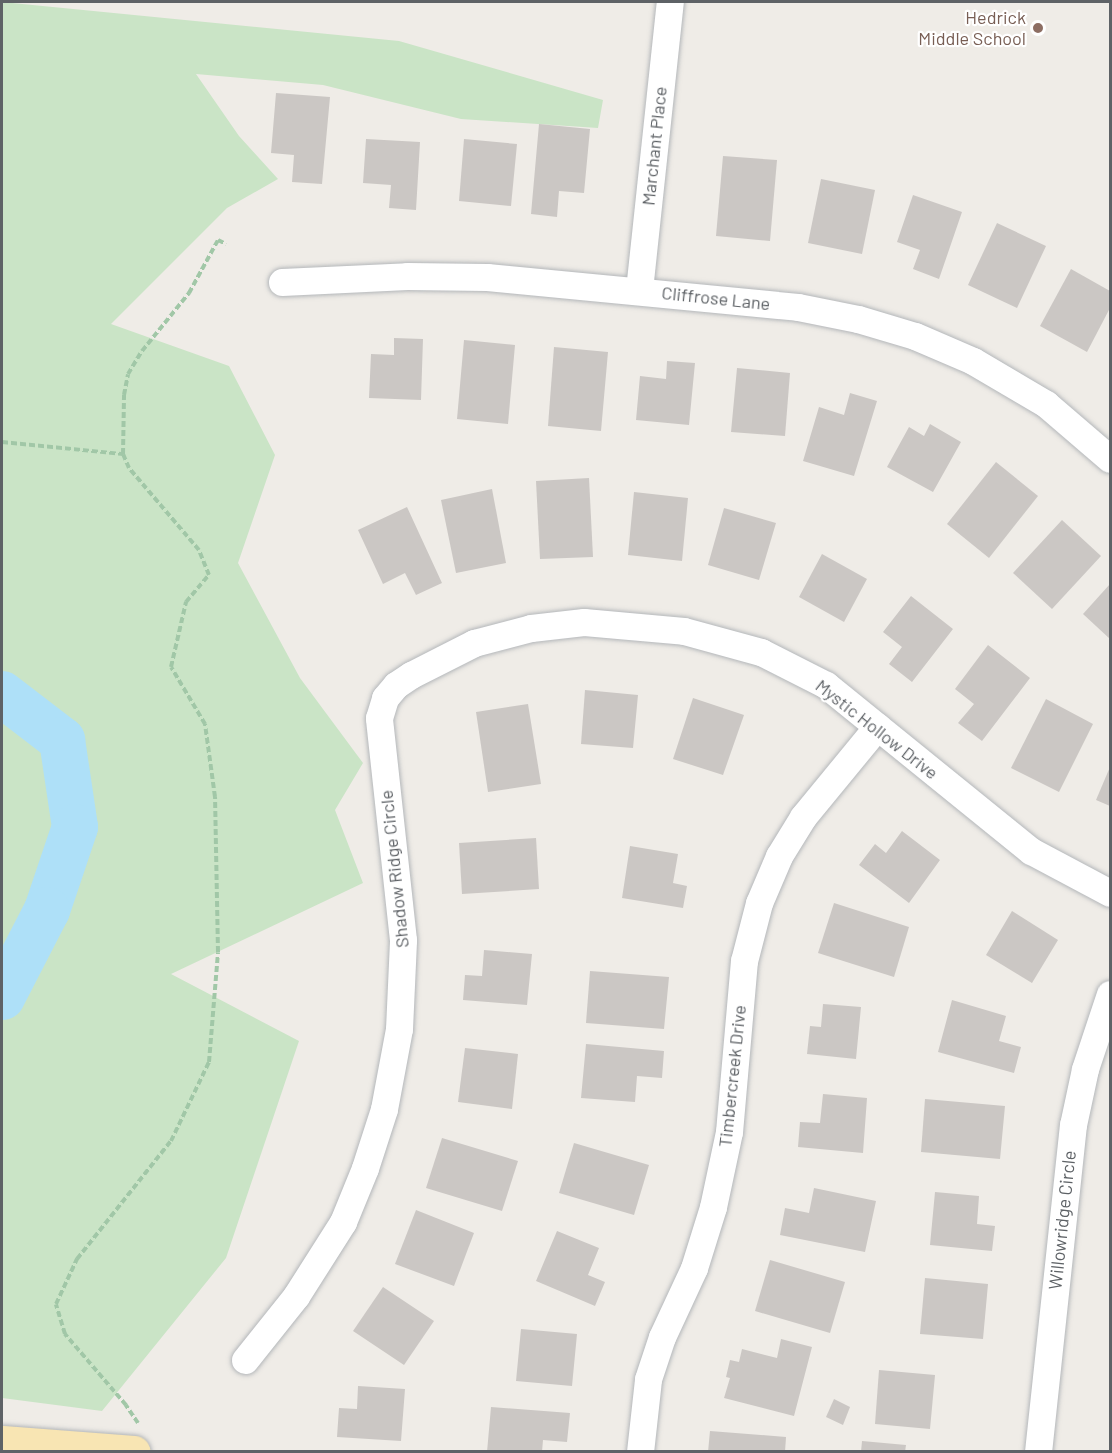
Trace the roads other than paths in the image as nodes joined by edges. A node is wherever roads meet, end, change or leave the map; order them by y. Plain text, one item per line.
1 (670, 2) edge
2 (282, 282) dead end
3 (639, 290) junction
4 (1110, 459) edge
5 (384, 698) joint
6 (877, 727) junction
7 (1110, 893) edge
8 (1110, 994) edge
9 (245, 1360) dead end
10 (137, 1439) edge
11 (2, 1442) edge
12 (640, 1452) edge
13 (1038, 1452) edge

1 - 3 street, Marchant Place
2 - 3 street, Cliffrose Lane
3 - 4 street, Cliffrose Lane
5 - 6 street, Mystic Hollow Drive
5 - 9 street, Shadow Ridge Circle
6 - 7 street, Mystic Hollow Drive
6 - 12 street, Timbercreek Drive
8 - 13 street, Willowridge Circle
10 - 11 main road

